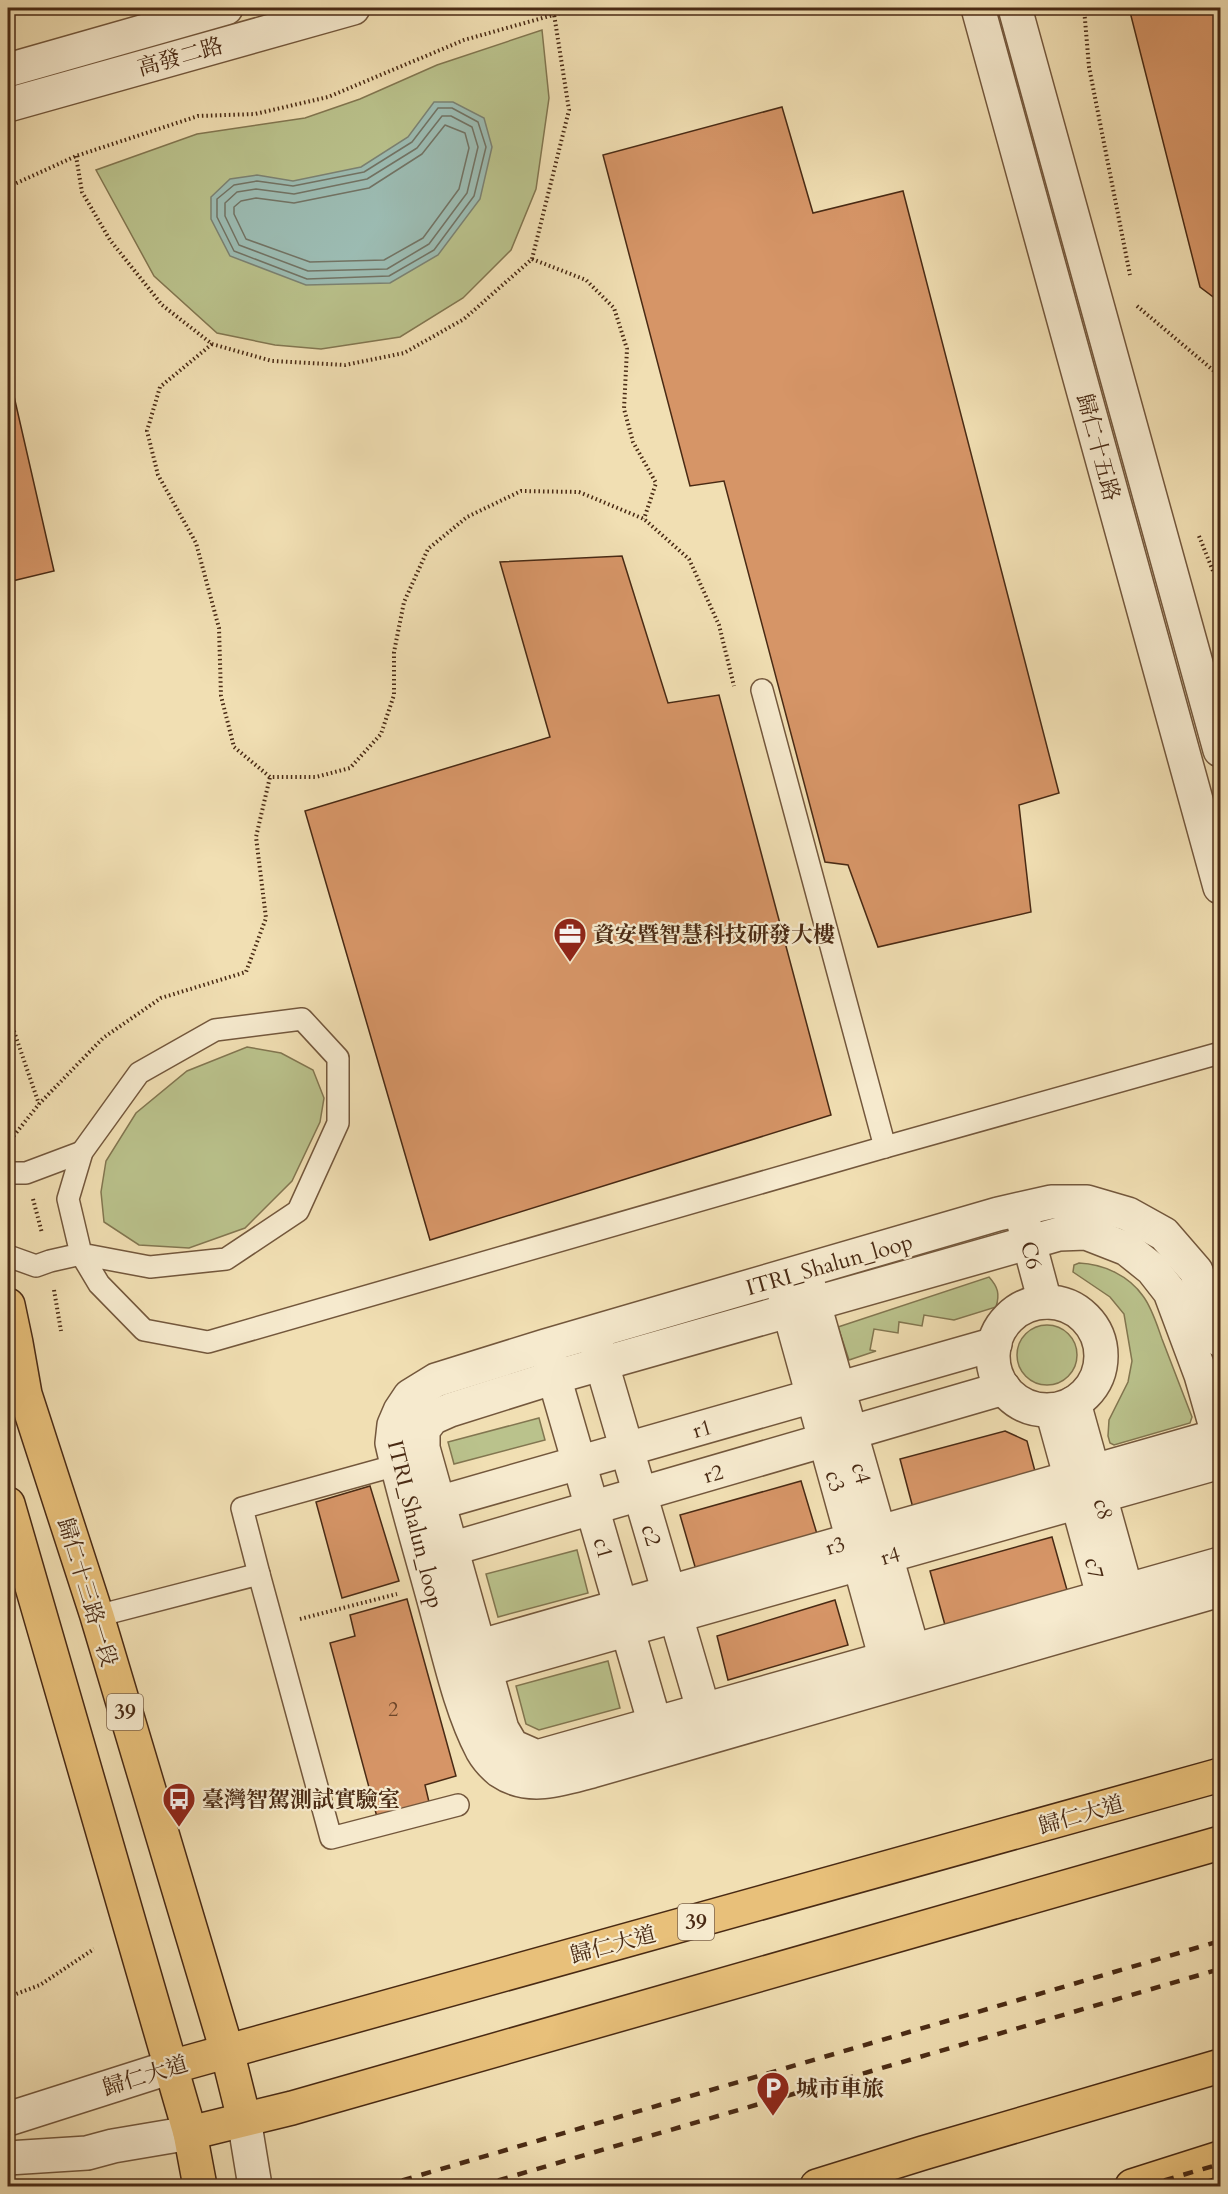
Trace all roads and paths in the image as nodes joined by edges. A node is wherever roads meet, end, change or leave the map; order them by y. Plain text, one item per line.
1 (226, 8) edge
2 (353, 8) edge
3 (578, 8) edge
4 (978, 8) edge
5 (1015, 8) edge
6 (1084, 8) edge
7 (555, 14) junction
8 (8, 70) edge
9 (8, 105) edge
10 (76, 156) junction
11 (8, 187) edge
12 (532, 259) junction
13 (1130, 275) dead end
14 (1137, 306) dead end
15 (212, 344) junction
16 (1221, 376) edge
17 (644, 519) junction
18 (1197, 530) dead end
19 (1221, 581) edge
20 (762, 690) joint
21 (1221, 750) edge
22 (270, 777) junction
23 (1221, 887) edge
24 (8, 1014) edge
25 (1221, 1053) edge
26 (39, 1104) junction
27 (8, 1144) edge
28 (885, 1147) junction
29 (82, 1152) junction
30 (8, 1173) edge
31 (1009, 1211) junction
32 (1018, 1245) junction
33 (81, 1254) junction
34 (8, 1256) edge
35 (792, 1274) junction
36 (8, 1305) edge
37 (1034, 1305) junction
38 (801, 1306) junction
39 (592, 1332) junction
40 (1221, 1341) edge
41 (995, 1344) junction
42 (545, 1346) junction
43 (602, 1364) junction
44 (555, 1377) junction
45 (1004, 1388) junction
46 (826, 1393) junction
47 (1063, 1407) junction
48 (838, 1437) junction
49 (1220, 1443) edge
50 (627, 1449) junction
51 (580, 1463) junction
52 (397, 1465) junction
53 (1085, 1487) junction
54 (640, 1494) junction
55 (8, 1504) edge
56 (424, 1507) junction
57 (592, 1508) junction
58 (869, 1548) junction
59 (435, 1564) junction
60 (1221, 1564) edge
61 (259, 1574) junction
62 (1221, 1590) edge
63 (672, 1604) junction
64 (1118, 1606) junction
65 (97, 1616) junction
66 (624, 1618) junction
67 (273, 1626) junction
68 (468, 1662) junction
69 (903, 1668) junction
70 (707, 1723) junction
71 (658, 1737) junction
72 (1221, 1775) edge
73 (458, 1805) dead end
74 (1221, 1843) edge
75 (94, 1949) dead end
76 (8, 1997) edge
77 (226, 2051) junction
78 (1221, 2066) edge
79 (171, 2067) junction
80 (8, 2119) edge
81 (244, 2119) junction
82 (190, 2133) junction
83 (8, 2158) edge
84 (1221, 2158) edge
85 (200, 2187) edge
86 (255, 2187) edge
87 (817, 2187) edge
88 (1132, 2187) edge

1 - 8 street, 高發二路
2 - 9 street, 高發二路
3 - 7 path
4 - 23 street, 歸仁十五路
5 - 21 street, 歸仁十五路
6 - 13 path
7 - 10 path
7 - 12 path
10 - 11 path
10 - 15 path
12 - 15 path
12 - 17 path
14 - 16 path
15 - 22 path
17 - 20 path
17 - 22 path
18 - 19 path
20 - 28 lane
22 - 26 path
24 - 26 path
25 - 28 lane
26 - 27 path
28 - 33 lane
29 - 30 lane
29 - 33 lane
29 - 33 lane
31 - 32 street
31 - 35 street, ITRI_Shalun_loop
31 - 40 street, ITRI_Shalun_loop
32 - 37 street
32 - 38 street, ITRI_Shalun_loop
32 - 49 street, ITRI_Shalun_loop
33 - 34 lane
35 - 38 street
35 - 39 street, ITRI_Shalun_loop
36 - 65 main road, 歸仁十三路一段 / 39
37 - 41 street
37 - 47 street
38 - 43 street, ITRI_Shalun_loop
38 - 46 street, c4
39 - 42 street, ITRI_Shalun_loop
39 - 43 street, c2
41 - 45 street
41 - 46 street, r1
42 - 44 street, c1
42 - 52 street, ITRI_Shalun_loop
43 - 44 street, ITRI_Shalun_loop
43 - 50 street, c2
44 - 51 street, c1
44 - 56 street, ITRI_Shalun_loop
45 - 47 street
45 - 48 street, r2
46 - 48 street, c4
46 - 50 street, r1
47 - 53 street
48 - 54 street, r2
48 - 58 street, c3
49 - 53 street
50 - 51 street, r1
50 - 54 street, c2
51 - 56 street, r1
51 - 57 street, c1
52 - 56 street, ITRI_Shalun_loop
52 - 61 lane
53 - 58 street, r3
53 - 64 street, c8
54 - 57 street, r2
54 - 63 street, c2
55 - 79 main road, 39
56 - 59 street, ITRI_Shalun_loop
57 - 59 street, r2
57 - 66 street, c1
58 - 63 street, r3
58 - 69 street, c3
59 - 67 path
59 - 68 street, ITRI_Shalun_loop
60 - 64 street, ITRI_Shalun_loop
61 - 65 lane
61 - 67 lane
62 - 64 street, ITRI_Shalun_loop
63 - 66 street, r3
63 - 70 street, c2
64 - 69 street, ITRI_Shalun_loop
65 - 77 main road, 歸仁十三路一段 / 39
66 - 68 street, r3
66 - 71 street, c1
67 - 73 lane
68 - 71 street, ITRI_Shalun_loop
69 - 70 street, ITRI_Shalun_loop
70 - 71 street, ITRI_Shalun_loop
72 - 77 main road, 歸仁大道 / 39
74 - 81 main road
75 - 76 path
77 - 79 main road, 歸仁大道 / 39
77 - 81 main road, 歸仁十三路一段 / 39
78 - 87 main road
79 - 80 street, 歸仁大道
79 - 82 main road, 39
81 - 82 main road
81 - 86 street
82 - 83 street
82 - 85 main road, 39
84 - 88 main road

